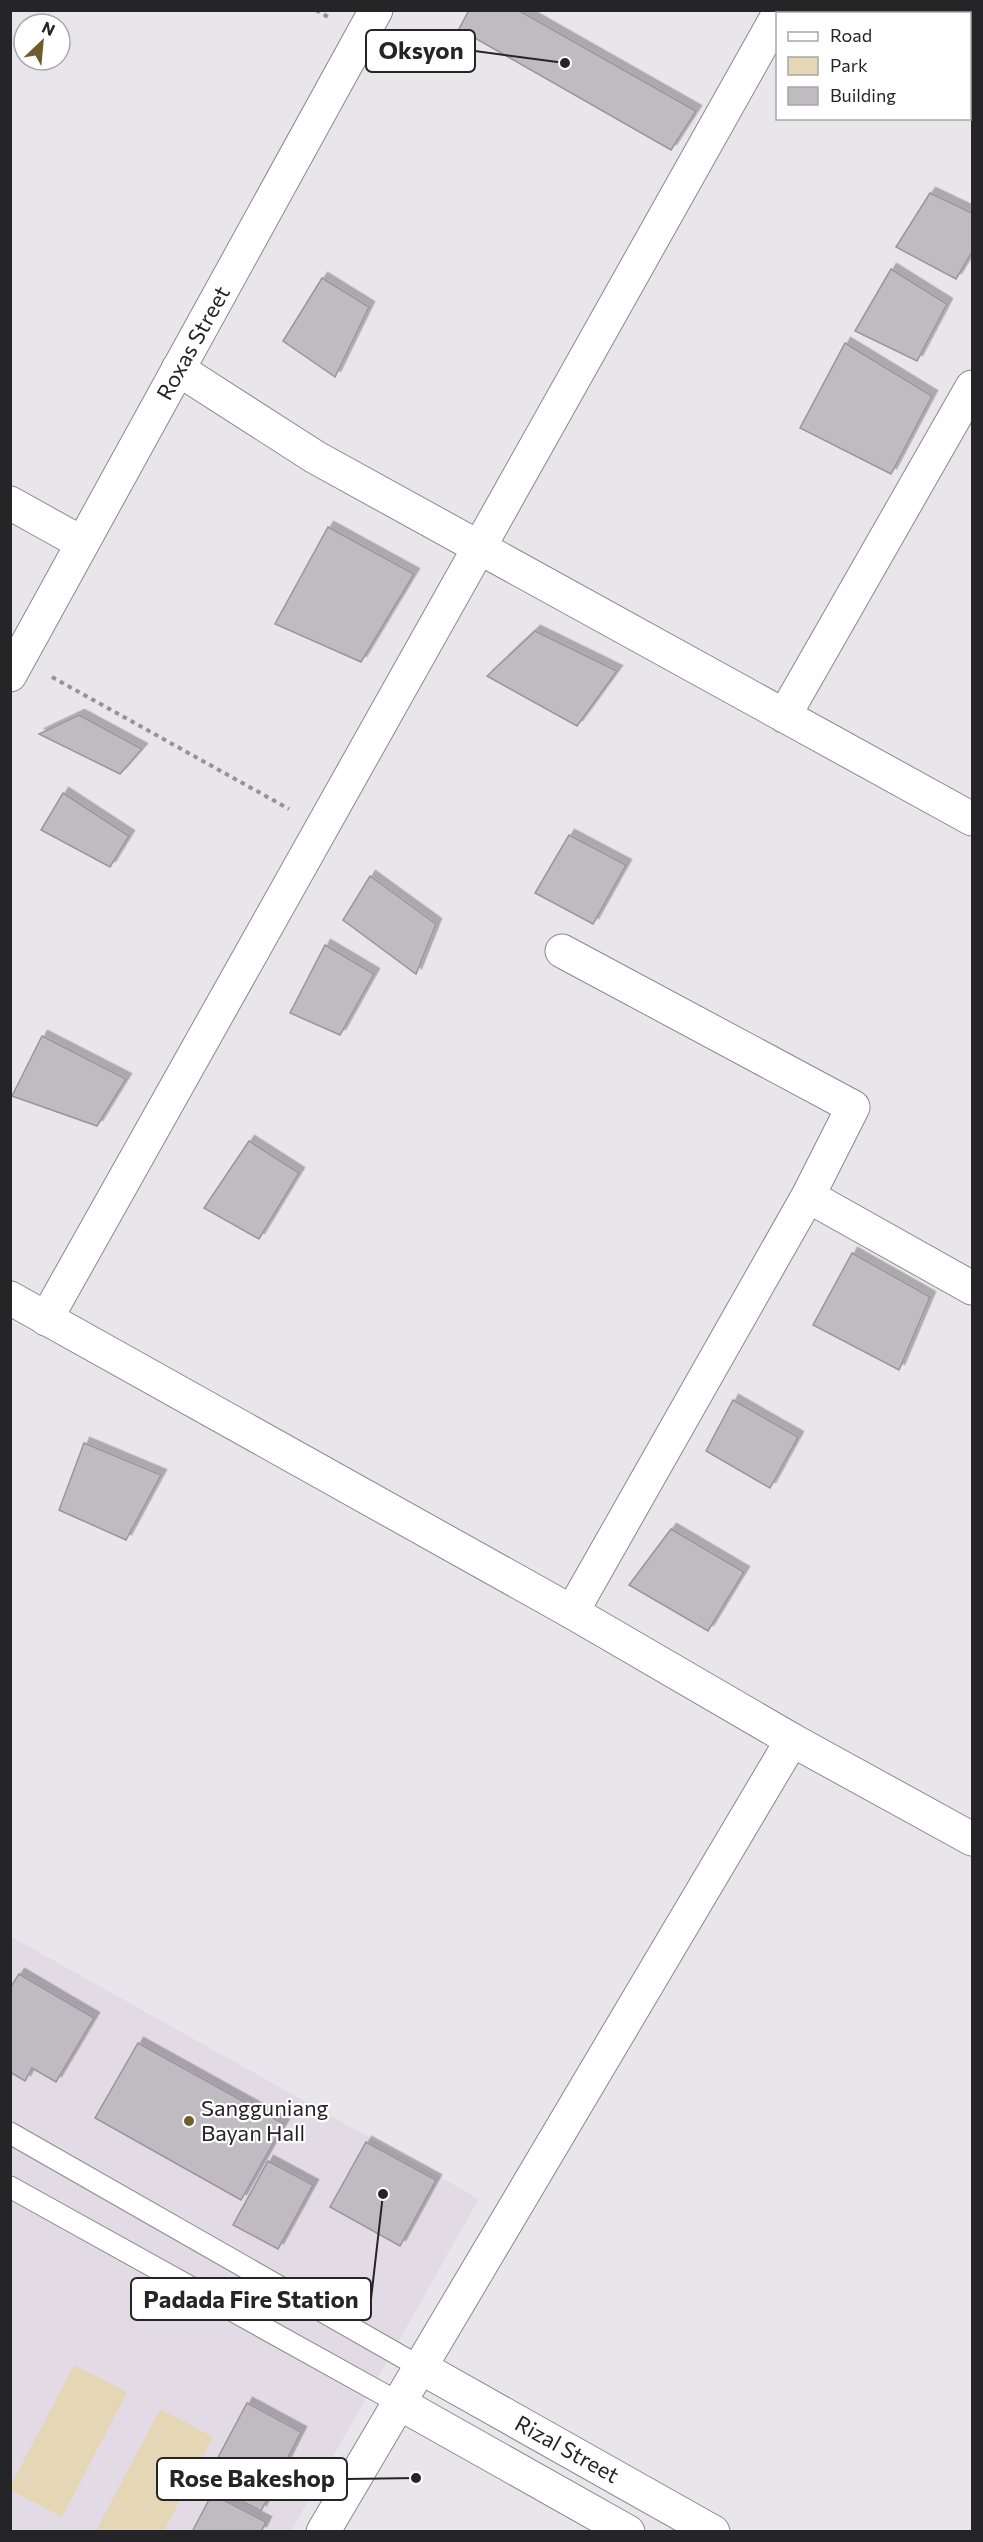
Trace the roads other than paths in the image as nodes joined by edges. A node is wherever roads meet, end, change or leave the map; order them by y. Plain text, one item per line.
1 (376, 10) edge
2 (776, 17) edge
3 (178, 369) junction
4 (972, 387) edge
5 (960, 438) edge
6 (10, 503) edge
7 (81, 543) junction
8 (480, 547) junction
9 (15, 667) edge
10 (784, 716) junction
11 (972, 819) edge
12 (562, 951) dead end
13 (808, 1196) junction
14 (972, 1288) edge
15 (10, 1298) edge
16 (46, 1319) junction
17 (572, 1612) junction
18 (792, 1740) junction
19 (972, 1839) edge
20 (10, 2133) edge
21 (10, 2187) edge
22 (420, 2367) junction
23 (399, 2403) junction
24 (323, 2532) edge
25 (628, 2532) edge
26 (714, 2532) edge

1 - 3 street, Roxas Street
2 - 8 street
3 - 7 street, Roxas Street
3 - 8 street
4 - 5 street
5 - 10 street
6 - 7 street
7 - 9 street, Roxas Street
8 - 10 street
8 - 16 street
10 - 11 street
12 - 13 street
13 - 14 street
13 - 17 street
15 - 16 street
16 - 17 street
17 - 18 street
18 - 19 street
18 - 22 street
20 - 22 lane
21 - 23 lane
22 - 23 street
22 - 26 street, Rizal Street
23 - 24 street
23 - 25 street, Rizal Street

